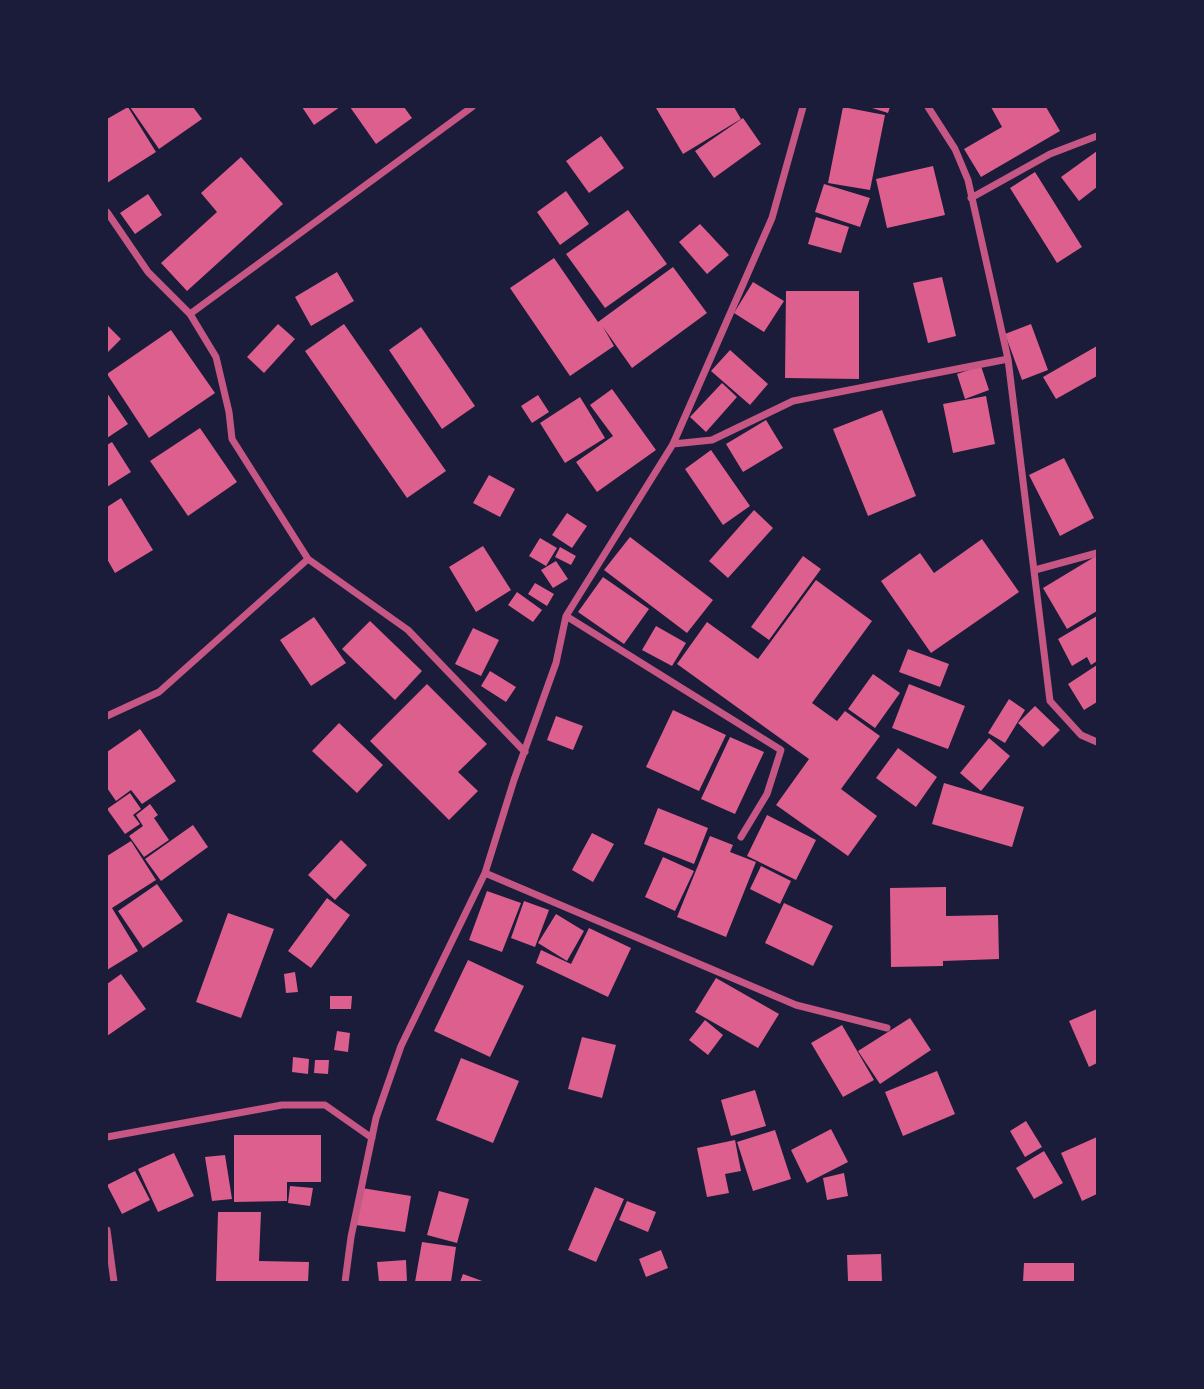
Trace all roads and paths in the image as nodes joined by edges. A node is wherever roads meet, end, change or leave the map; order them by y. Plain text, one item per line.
1 (472, 107) edge
2 (803, 107) edge
3 (928, 107) edge
4 (1097, 136) edge
5 (971, 198) junction
6 (107, 212) edge
7 (190, 314) junction
8 (1007, 359) junction
9 (673, 444) junction
10 (1097, 553) edge
11 (308, 559) junction
12 (1035, 570) junction
13 (566, 616) junction
14 (107, 716) edge
15 (1097, 741) edge
16 (524, 752) junction
17 (741, 837) dead end
18 (485, 873) junction
19 (887, 1028) dead end
20 (107, 1137) edge
21 (372, 1138) junction
22 (107, 1230) edge
23 (114, 1282) edge
24 (345, 1282) edge

1 - 7 street
2 - 9 street
3 - 5 street
4 - 5 street
5 - 8 street
6 - 7 street
7 - 11 street
8 - 9 street
8 - 12 street
9 - 13 street
10 - 12 street
11 - 14 street
11 - 16 street
12 - 15 street
13 - 16 street
13 - 17 street
16 - 18 street
18 - 19 street
18 - 21 street
20 - 21 street
21 - 24 street
22 - 23 street

